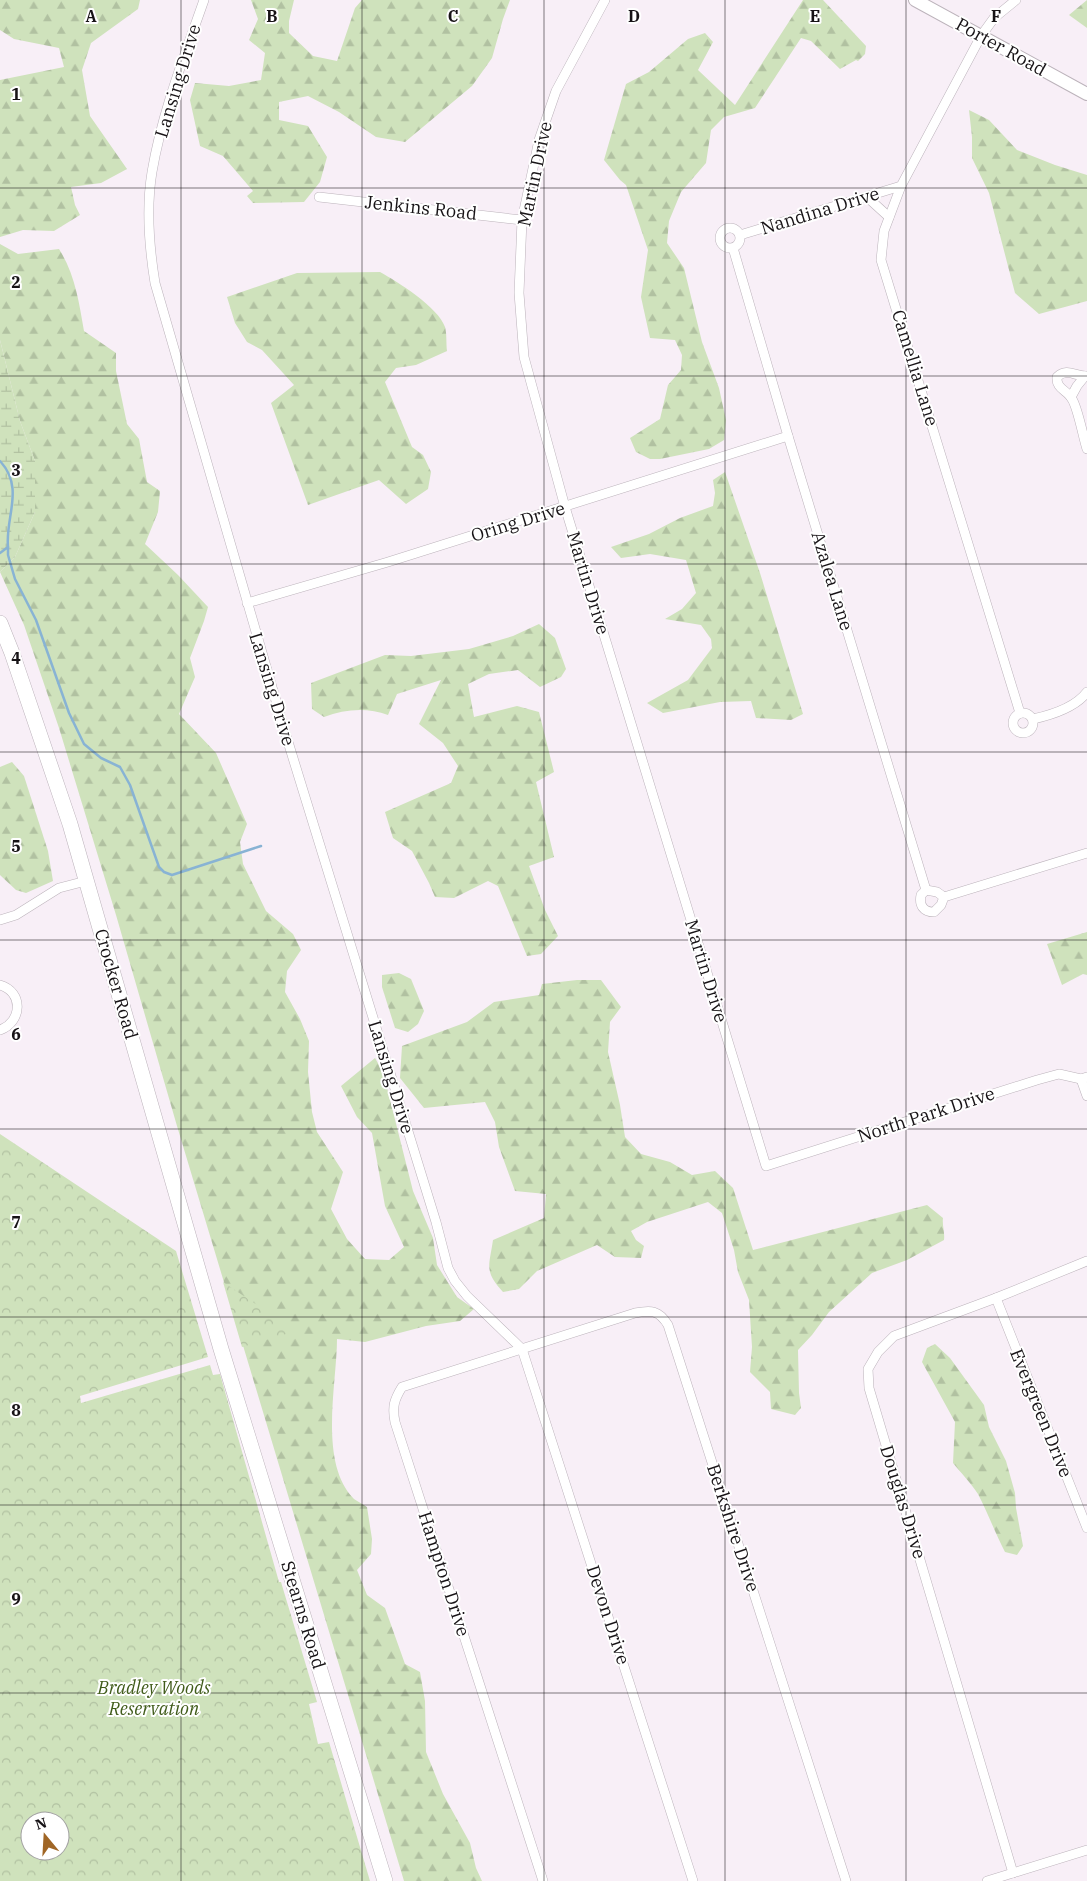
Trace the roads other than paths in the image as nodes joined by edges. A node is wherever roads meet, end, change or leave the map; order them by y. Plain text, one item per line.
1 (204, 0) edge
2 (605, 0) edge
3 (915, 0) edge
4 (1016, 0) edge
5 (981, 36) junction
6 (1087, 94) edge
7 (900, 186) junction
8 (868, 196) junction
9 (319, 197) dead end
10 (889, 217) junction
11 (522, 220) junction
12 (740, 235) junction
13 (733, 248) junction
14 (1086, 376) edge
15 (1072, 397) junction
16 (788, 436) junction
17 (1087, 449) edge
18 (565, 507) junction
19 (247, 604) junction
20 (0, 624) edge
21 (1087, 692) edge
22 (1020, 713) junction
23 (1032, 720) junction
24 (1087, 853) edge
25 (86, 881) junction
26 (926, 890) junction
27 (944, 897) junction
28 (0, 920) edge
29 (0, 985) edge
30 (0, 1030) edge
31 (1084, 1078) edge
32 (1087, 1096) edge
33 (766, 1166) joint
34 (1087, 1262) edge
35 (996, 1298) junction
36 (221, 1349) joint
37 (522, 1349) junction
38 (1087, 1528) edge
39 (1087, 1850) edge
40 (1013, 1873) junction
41 (385, 1881) edge
42 (543, 1881) edge
43 (693, 1881) edge
44 (846, 1881) edge
45 (987, 1881) edge

1 - 19 street, Lansing Drive
2 - 11 street, Martin Drive
3 - 5 main road, Porter Road
4 - 5 street, Camellia Lane
5 - 6 main road, Porter Road
5 - 7 street, Camellia Lane
7 - 8 street, Nandina Drive
7 - 10 street, Camellia Lane
8 - 10 street
8 - 12 street, Nandina Drive
9 - 11 street, Jenkins Road
10 - 22 street, Camellia Lane
11 - 18 street, Martin Drive
12 - 13 street
12 - 13 street
13 - 16 street, Azalea Lane
14 - 15 street
14 - 15 street
15 - 17 street
16 - 18 street, Oring Drive
16 - 26 street, Azalea Lane
18 - 19 street, Oring Drive
18 - 33 street, Martin Drive
19 - 37 street, Lansing Drive
20 - 25 main road, Crocker Road
21 - 23 street
22 - 23 street
22 - 23 street
24 - 27 street
25 - 28 street
25 - 36 main road, Crocker Road
26 - 27 street
26 - 27 street, Azalea Lane
29 - 30 street
31 - 32 street
31 - 33 street, North Park Drive
34 - 35 street, Douglas Drive
35 - 38 street, Evergreen Drive
35 - 40 street, Douglas Drive
36 - 41 main road, Stearns Road
37 - 42 street, Hampton Drive
37 - 43 street, Devon Drive
37 - 44 street, Berkshire Drive
39 - 40 street
40 - 45 street

